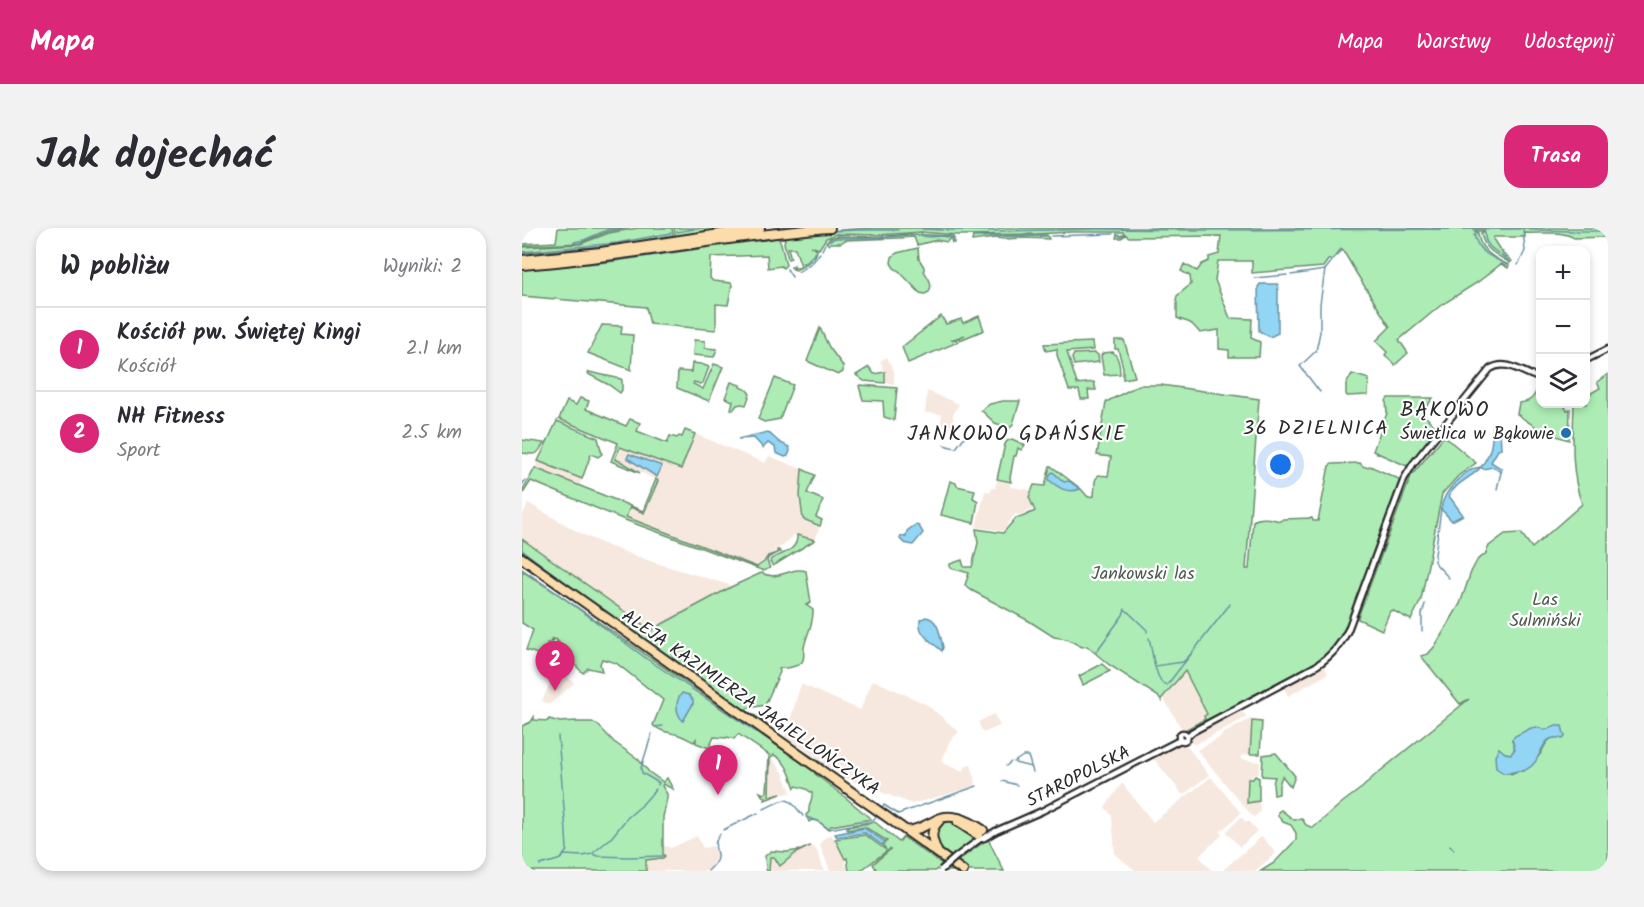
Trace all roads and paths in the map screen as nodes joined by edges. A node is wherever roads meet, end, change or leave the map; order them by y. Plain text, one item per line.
1 (760, 228) edge
2 (830, 228) edge
3 (524, 262) edge
4 (1608, 349) edge
5 (1590, 358) edge
6 (1536, 376) edge
7 (522, 558) edge
8 (522, 563) edge
9 (906, 831) junction
10 (983, 834) junction
11 (937, 853) junction
12 (941, 871) edge
13 (957, 871) edge
14 (963, 871) edge

1 - 3 highway
2 - 3 highway
4 - 5 main road
6 - 10 main road, STAROPOLSKA
7 - 9 highway, ALEJA KAZIMIERZA JAGIELLOŃCZYKA
8 - 13 highway, ALEJA KAZIMIERZA JAGIELLOŃCZYKA
9 - 10 highway
9 - 11 highway, ALEJA KAZIMIERZA JAGIELLOŃCZYKA
10 - 11 highway
10 - 12 main road, STAROPOLSKA, bridge
11 - 14 highway, ALEJA KAZIMIERZA JAGIELLOŃCZYKA

